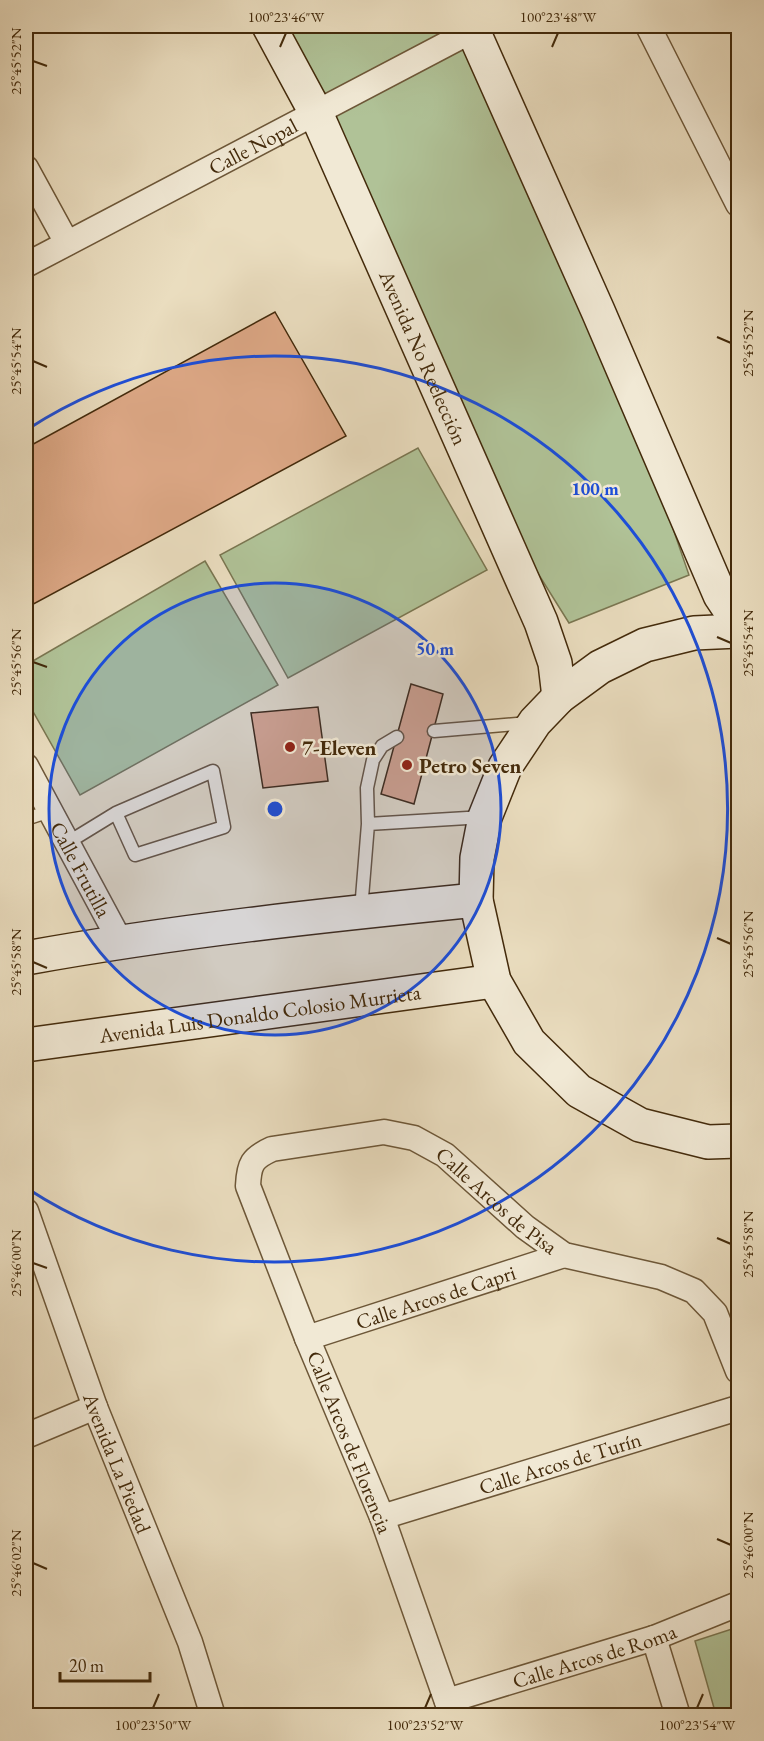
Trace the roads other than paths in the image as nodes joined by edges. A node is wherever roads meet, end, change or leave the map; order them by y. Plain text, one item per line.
1 (269, 26) edge
2 (648, 26) edge
3 (475, 27) edge
4 (316, 113) junction
5 (26, 168) edge
6 (738, 204) edge
7 (67, 243) junction
8 (26, 265) edge
9 (738, 622) edge
10 (738, 631) edge
11 (559, 697) junction
12 (535, 722) junction
13 (434, 731) dead end
14 (397, 737) dead end
15 (26, 766) edge
16 (50, 811) junction
17 (116, 813) junction
18 (485, 817) junction
19 (26, 819) edge
20 (368, 824) junction
21 (67, 843) junction
22 (476, 900) junction
23 (361, 911) junction
24 (120, 941) junction
25 (26, 958) edge
26 (494, 981) junction
27 (26, 1045) edge
28 (738, 1141) edge
29 (249, 1169) joint
30 (26, 1211) edge
31 (564, 1255) junction
32 (307, 1338) junction
33 (738, 1371) edge
34 (96, 1407) junction
35 (738, 1408) edge
36 (26, 1436) edge
37 (382, 1517) junction
38 (738, 1604) edge
39 (654, 1638) junction
40 (449, 1708) edge
41 (213, 1716) edge
42 (678, 1716) edge

1 - 4 main road, Avenida No Reelección
2 - 6 street
3 - 4 street, Calle Nopal
3 - 9 main road
4 - 7 street, Calle Nopal
4 - 11 main road, Avenida No Reelección
5 - 7 street
7 - 8 street, Calle Nopal
10 - 11 main road
11 - 12 main road
12 - 13 lane
12 - 18 main road
14 - 20 lane
15 - 16 street, Calle Frutilla
16 - 19 lane
16 - 21 street, Calle Frutilla
17 - 17 lane
17 - 21 lane
18 - 20 lane
18 - 22 main road
20 - 23 lane
21 - 24 street, Calle Frutilla
22 - 23 main road
22 - 26 main road
23 - 24 main road
24 - 25 main road
26 - 27 main road, Avenida Luis Donaldo Colosio Murrieta
26 - 28 main road
29 - 31 street, Calle Arcos de Pisa
29 - 32 street, Calle Arcos de Florencia
30 - 34 street, Avenida La Piedad
31 - 32 street, Calle Arcos de Capri
31 - 33 street, Calle Arcos de Pisa
32 - 37 street, Calle Arcos de Florencia
34 - 36 street
34 - 41 street, Avenida La Piedad
35 - 37 street, Calle Arcos de Turín
37 - 40 street, Calle Arcos de Florencia
38 - 39 street, Calle Arcos de Roma
39 - 40 street, Calle Arcos de Roma
39 - 42 street

